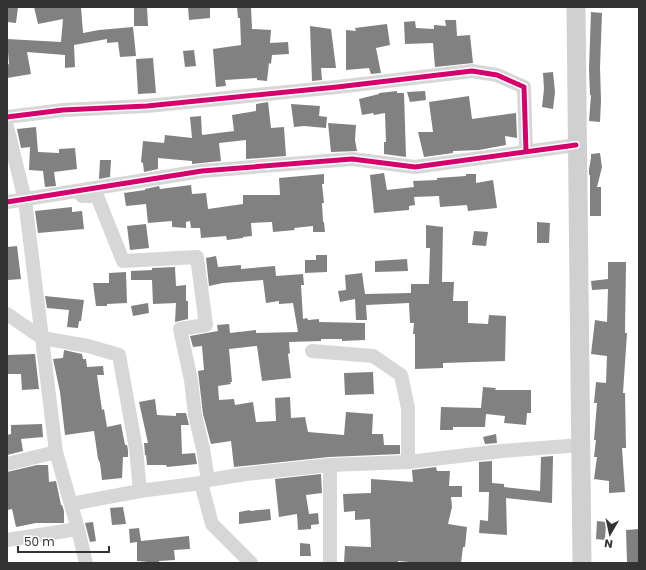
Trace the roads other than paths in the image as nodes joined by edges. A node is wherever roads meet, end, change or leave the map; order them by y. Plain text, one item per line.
1 (576, 7) edge
2 (7, 117) edge
3 (7, 127) edge
4 (576, 145) junction
5 (526, 151) junction
6 (25, 200) junction
7 (7, 202) edge
8 (7, 314) edge
9 (42, 338) junction
10 (312, 351) dead end
11 (580, 445) junction
12 (56, 452) junction
13 (408, 462) junction
14 (7, 464) edge
15 (330, 465) junction
16 (204, 481) junction
17 (140, 491) junction
18 (71, 504) junction
19 (78, 529) junction
20 (7, 540) edge
21 (86, 563) edge
22 (252, 563) edge
23 (330, 563) edge
24 (582, 563) edge

1 - 4 main road
2 - 5 street
3 - 6 street
4 - 5 street
4 - 11 main road
5 - 6 street
6 - 7 street
6 - 9 street
6 - 16 street
8 - 9 street
9 - 12 street
9 - 17 street
10 - 13 street
11 - 13 street
11 - 24 main road
12 - 14 street
12 - 18 street
13 - 15 street
15 - 16 street
15 - 23 street
16 - 17 street
16 - 22 street
17 - 18 street
18 - 19 street
19 - 20 street
19 - 21 street

